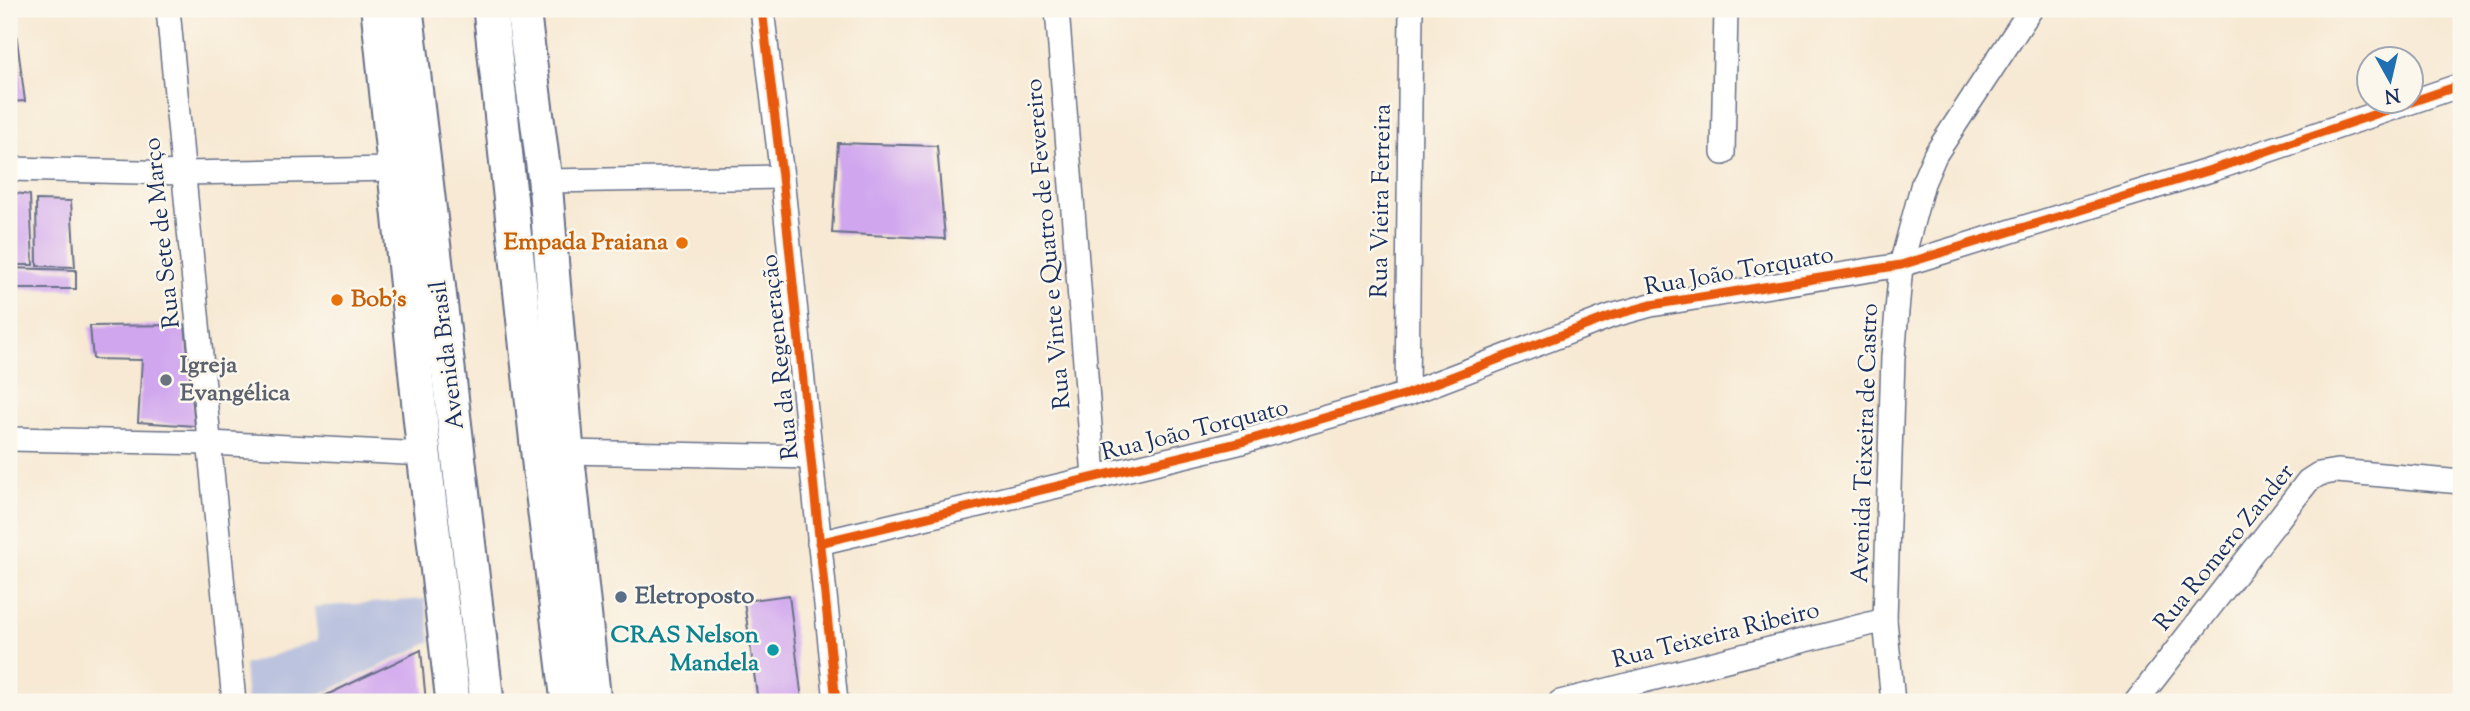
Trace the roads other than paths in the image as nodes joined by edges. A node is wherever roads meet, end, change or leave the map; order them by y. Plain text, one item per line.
1 (168, 9) edge
2 (378, 9) edge
3 (407, 9) edge
4 (490, 9) edge
5 (504, 9) edge
6 (523, 9) edge
7 (762, 9) edge
8 (1057, 9) edge
9 (1411, 9) edge
10 (1726, 9) edge
11 (2031, 9) edge
12 (2461, 85) edge
13 (1723, 153) dead end
14 (9, 169) edge
15 (396, 169) junction
16 (184, 173) junction
17 (782, 177) junction
18 (544, 181) junction
19 (1901, 265) junction
20 (1407, 394) junction
21 (457, 433) junction
22 (9, 439) edge
23 (210, 443) junction
24 (567, 452) junction
25 (424, 454) junction
26 (811, 457) junction
27 (1094, 476) junction
28 (2461, 482) edge
29 (819, 543) junction
30 (581, 593) junction
31 (441, 603) junction
32 (1885, 620) junction
33 (234, 702) edge
34 (453, 702) edge
35 (487, 702) edge
36 (568, 702) edge
37 (594, 702) edge
38 (836, 702) edge
39 (1560, 702) edge
40 (1893, 702) edge
41 (2136, 702) edge

1 - 16 street, Rua Sete de Março
2 - 15 highway, Avenida Brasil
3 - 21 highway, Avenida Brasil
4 - 36 highway
5 - 30 highway
6 - 18 highway
7 - 17 street, Rua da Regeneração
8 - 27 street, Rua Vinte e Quatro de Fevereiro
9 - 20 street, Rua Vieira Ferreira
10 - 13 street
11 - 19 street, Avenida Teixeira de Castro
12 - 19 street, Rua João Torquato
14 - 16 street
15 - 16 street
15 - 25 highway, Avenida Brasil
16 - 23 street, Rua Sete de Março
17 - 18 street
17 - 26 street, Rua da Regeneração
18 - 24 highway
19 - 20 street, Rua João Torquato
19 - 32 street, Avenida Teixeira de Castro
20 - 27 street, Rua João Torquato
21 - 31 highway
21 - 35 highway, Avenida Brasil
22 - 23 street
23 - 25 street
23 - 33 street, Rua Sete de Março
24 - 26 street
24 - 30 highway
25 - 31 highway, Avenida Brasil
26 - 29 street, Rua da Regeneração
27 - 29 street, Rua João Torquato
28 - 41 street, Rua Romero Zander
29 - 38 street, Rua da Regeneração
30 - 37 highway
31 - 34 highway, Avenida Brasil
32 - 39 street, Rua Teixeira Ribeiro
32 - 40 street, Avenida Teixeira de Castro

